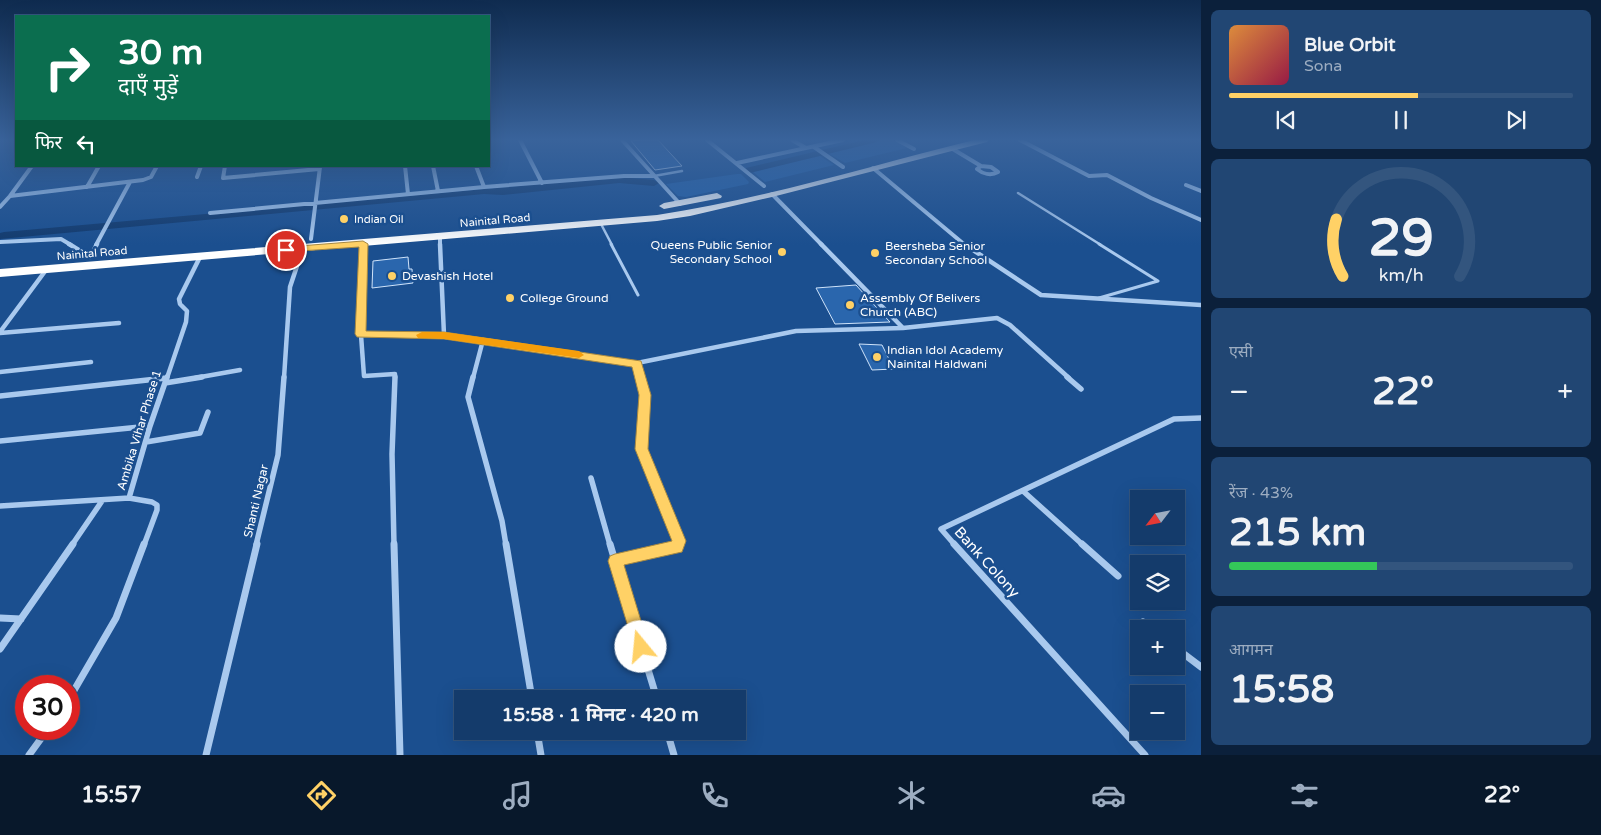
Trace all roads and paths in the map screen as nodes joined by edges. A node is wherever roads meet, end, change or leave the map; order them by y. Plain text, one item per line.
1 (25, 175) edge
2 (94, 175) edge
3 (152, 175) edge
4 (223, 175) edge
5 (247, 175) edge
6 (319, 175) edge
7 (406, 175) edge
8 (435, 175) edge
9 (480, 175) edge
10 (538, 175) edge
11 (658, 175) edge
12 (751, 175) edge
13 (816, 175) edge
14 (827, 175) edge
15 (880, 175) edge
16 (1088, 175) edge
17 (1103, 175) edge
18 (1107, 175) edge
19 (654, 176) junction
20 (130, 182) junction
21 (542, 183) junction
22 (1186, 185) dead end
23 (87, 187) junction
24 (484, 187) junction
25 (768, 190) junction
26 (438, 191) junction
27 (1201, 191) edge
28 (1018, 193) dead end
29 (408, 194) junction
30 (10, 196) junction
31 (317, 204) junction
32 (680, 204) junction
33 (0, 207) edge
34 (210, 213) dead end
35 (688, 213) junction
36 (1201, 220) edge
37 (601, 224) junction
38 (311, 238) junction
39 (440, 238) junction
40 (0, 242) edge
41 (363, 244) junction
42 (303, 248) junction
43 (203, 252) junction
44 (88, 261) junction
45 (0, 264) edge
46 (49, 265) junction
47 (0, 273) edge
48 (638, 296) dead end
49 (1094, 299) junction
50 (1201, 305) edge
51 (119, 323) dead end
52 (903, 328) junction
53 (0, 332) edge
54 (361, 334) junction
55 (444, 335) junction
56 (482, 340) junction
57 (91, 362) dead end
58 (637, 364) junction
59 (240, 370) dead end
60 (0, 372) edge
61 (166, 380) junction
62 (1082, 389) dead end
63 (0, 396) edge
64 (208, 412) dead end
65 (1201, 418) edge
66 (150, 426) junction
67 (0, 441) edge
68 (146, 442) junction
69 (591, 478) dead end
70 (1023, 491) junction
71 (129, 498) junction
72 (102, 501) junction
73 (0, 506) edge
74 (615, 561) junction
75 (1118, 576) dead end
76 (0, 618) edge
77 (21, 619) junction
78 (0, 649) edge
79 (1185, 654) edge
80 (1201, 666) edge
81 (80, 680) edge
82 (530, 690) edge
83 (654, 690) edge
84 (40, 740) edge
85 (538, 740) edge
86 (670, 740) edge
87 (29, 755) edge
88 (206, 755) edge
89 (400, 755) edge
90 (541, 755) edge
91 (674, 755) edge
92 (1145, 755) edge

1 - 30 street
2 - 23 street
3 - 20 street
4 - 5 street
6 - 31 street
7 - 29 street
8 - 26 street
9 - 24 street
10 - 21 street
11 - 19 lane
12 - 25 street
13 - 25 highway, Nainital Road
14 - 25 highway, Nainital Road
15 - 49 street
16 - 17 street
18 - 36 street
19 - 21 street
19 - 32 street
20 - 23 street
20 - 44 street
21 - 24 street
22 - 27 street
23 - 30 street
24 - 26 street
25 - 32 highway, Nainital Road
25 - 35 highway, Nainital Road
25 - 52 street
26 - 29 street
28 - 49 lane
29 - 31 street
30 - 33 street
31 - 34 street
31 - 38 street
32 - 35 highway
32 - 38 highway, Nainital Road
35 - 37 highway, Nainital Road
37 - 39 highway, Nainital Road
37 - 48 lane
38 - 43 highway, Nainital Road
39 - 41 highway, Nainital Road
39 - 55 street
40 - 44 street
41 - 42 highway, Nainital Road
41 - 54 street
42 - 43 highway, Nainital Road
42 - 88 street, Shanti Nagar
43 - 44 highway, Nainital Road
43 - 61 street, Ambika Vihar Phase 1
44 - 46 highway, Nainital Road
45 - 46 highway, Nainital Road
46 - 47 highway, Nainital Road
46 - 53 street
49 - 50 street
51 - 53 street
52 - 58 street
52 - 62 street
54 - 55 street
54 - 89 street
55 - 56 street
56 - 58 street
56 - 82 street
57 - 60 street
58 - 74 street
59 - 61 street
61 - 63 street
61 - 66 street, Ambika Vihar Phase 1
64 - 68 street
65 - 70 street, Bank Colony
66 - 67 street
66 - 68 street, Ambika Vihar Phase 1
68 - 71 street, Ambika Vihar Phase 1
69 - 74 street
70 - 75 street
70 - 92 street, Bank Colony
71 - 72 street
71 - 81 street, Ambika Vihar Phase 1
72 - 73 street
72 - 77 street
74 - 83 street
76 - 77 street
77 - 78 street
79 - 80 street
84 - 87 street
85 - 90 street
86 - 91 street

